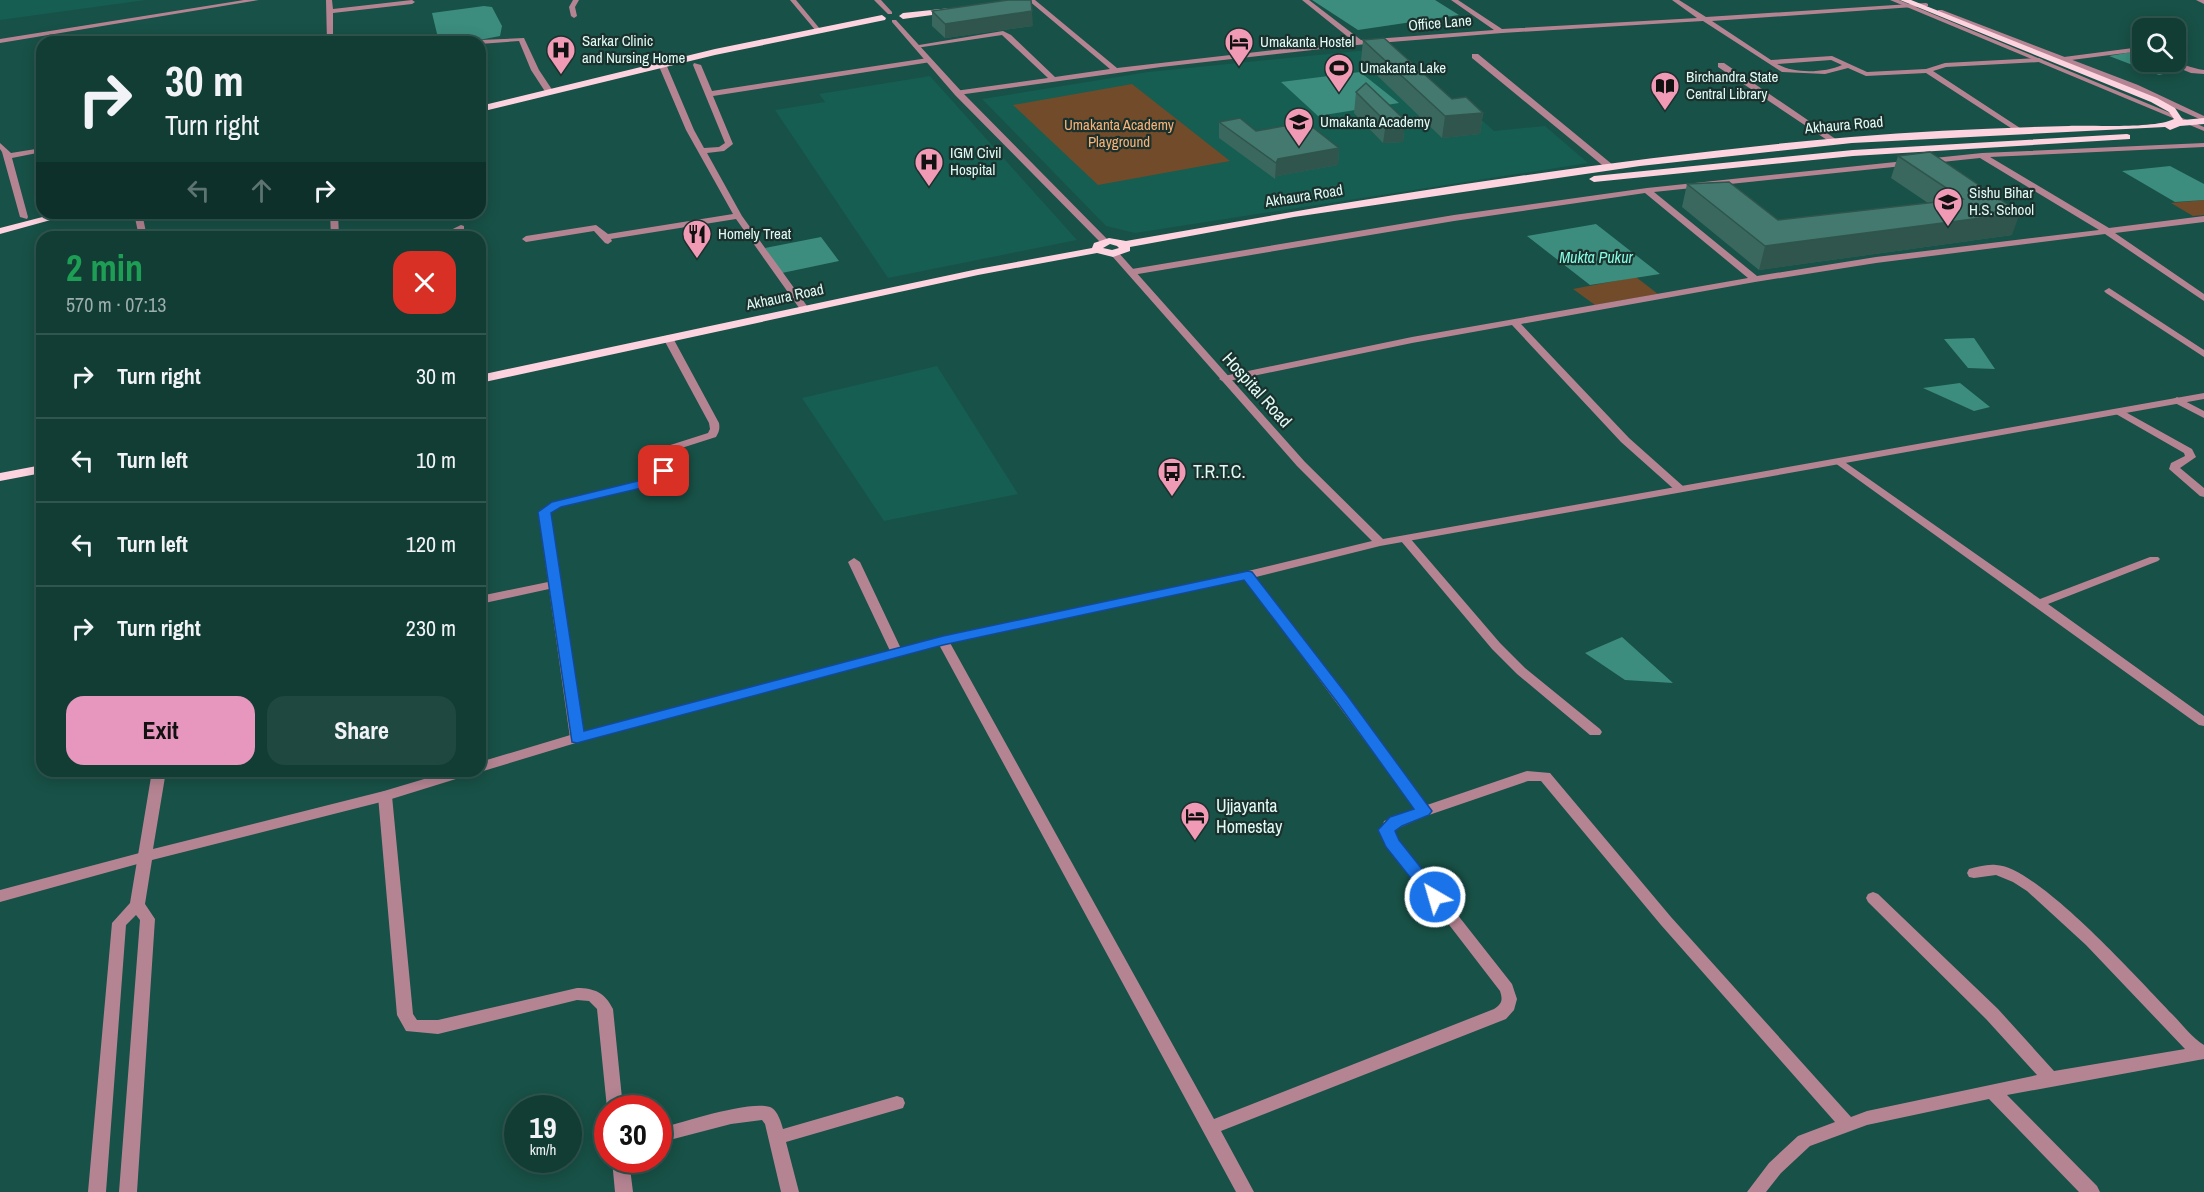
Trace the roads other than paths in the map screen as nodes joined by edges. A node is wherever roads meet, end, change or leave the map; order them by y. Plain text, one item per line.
1 (256, 0) edge
2 (330, 0) edge
3 (576, 0) edge
4 (793, 0) edge
5 (877, 0) edge
6 (1030, 0) edge
7 (1305, 0) edge
8 (1454, 0) edge
9 (1675, 0) edge
10 (1893, 0) edge
11 (2199, 0) edge
12 (412, 2) dead end
13 (1909, 2) edge
14 (2204, 2) edge
15 (958, 9) edge
16 (330, 11) junction
17 (574, 16) dead end
18 (888, 17) junction
19 (1707, 19) junction
20 (818, 30) junction
21 (1501, 31) junction
22 (330, 36) edge
23 (0, 41) edge
24 (486, 42) edge
25 (1360, 43) junction
26 (916, 46) junction
27 (2132, 50) edge
28 (1475, 56) dead end
29 (2064, 59) junction
30 (928, 60) junction
31 (2039, 60) junction
32 (1771, 62) junction
33 (662, 64) junction
34 (697, 65) dead end
35 (1721, 65) dead end
36 (1848, 65) junction
37 (2186, 68) edge
38 (1116, 71) junction
39 (1927, 71) junction
40 (2204, 72) edge
41 (1053, 79) junction
42 (549, 92) junction
43 (958, 93) junction
44 (709, 94) junction
45 (486, 108) edge
46 (2192, 122) junction
47 (2204, 125) edge
48 (2017, 130) junction
49 (1836, 142) junction
50 (0, 145) edge
51 (2204, 145) edge
52 (36, 151) edge
53 (702, 152) junction
54 (1982, 155) junction
55 (7, 156) junction
56 (1610, 167) junction
57 (1490, 186) junction
58 (1647, 190) junction
59 (36, 214) edge
60 (738, 216) junction
61 (24, 217) junction
62 (47, 219) edge
63 (2204, 219) edge
64 (0, 223) edge
65 (461, 228) dead end
66 (0, 231) edge
67 (454, 231) edge
68 (2108, 231) junction
69 (526, 239) dead end
70 (1124, 245) junction
71 (1101, 246) junction
72 (1115, 254) junction
73 (1132, 272) junction
74 (1755, 279) junction
75 (2109, 291) dead end
76 (2204, 298) edge
77 (805, 310) junction
78 (1513, 321) junction
79 (668, 338) junction
80 (2204, 354) edge
81 (486, 378) edge
82 (1224, 379) junction
83 (2204, 396) edge
84 (2177, 400) junction
85 (2120, 412) junction
86 (2204, 415) edge
87 (1839, 461) junction
88 (36, 470) edge
89 (0, 477) edge
90 (1680, 489) junction
91 (2204, 494) edge
92 (1405, 539) junction
93 (1380, 543) junction
94 (2154, 559) dead end
95 (854, 562) dead end
96 (1248, 575) junction
97 (554, 584) junction
98 (486, 599) edge
99 (2038, 604) junction
100 (943, 641) junction
101 (897, 653) junction
102 (2204, 723) edge
103 (1595, 732) dead end
104 (577, 738) junction
105 (486, 765) edge
106 (158, 777) edge
107 (447, 777) edge
108 (385, 796) junction
109 (1424, 811) junction
110 (147, 856) junction
111 (1974, 873) dead end
112 (0, 896) edge
113 (1873, 898) dead end
114 (137, 905) junction
115 (2202, 1052) edge
116 (2051, 1079) junction
117 (1992, 1091) junction
118 (614, 1095) edge
119 (897, 1102) dead end
120 (1848, 1125) junction
121 (1210, 1128) junction
122 (672, 1133) edge
123 (776, 1138) junction
124 (622, 1173) edge
125 (97, 1192) edge
126 (128, 1192) edge
127 (624, 1192) edge
128 (790, 1192) edge
129 (1245, 1192) edge
130 (1756, 1192) edge
131 (2091, 1192) edge

1 - 23 street
2 - 16 street
3 - 17 street
4 - 20 street
5 - 18 street
6 - 38 street
7 - 25 street
8 - 21 street
9 - 19 street
10 - 13 street
11 - 14 street
12 - 16 street
13 - 19 street, Office Lane
13 - 29 street
13 - 31 street
13 - 57 main road
15 - 18 main road
16 - 22 street
18 - 20 main road
18 - 26 street
19 - 21 street, Office Lane
19 - 32 street
20 - 33 main road
21 - 25 street, Office Lane
24 - 42 street
25 - 38 street, Office Lane
26 - 30 street
26 - 41 street
27 - 29 street
28 - 56 street
29 - 47 street
30 - 43 street
30 - 44 street
31 - 39 street
31 - 46 street
32 - 36 street
32 - 36 street
33 - 42 main road
33 - 53 street
34 - 44 street
35 - 49 street
36 - 39 street
37 - 40 street
38 - 41 street, Office Lane
39 - 48 street
41 - 43 street, Office Lane
42 - 45 main road
43 - 71 street
44 - 53 street
46 - 47 main road, Akhaura Road
46 - 48 main road, Akhaura Road
47 - 57 main road, Akhaura Road
48 - 49 main road, Akhaura Road
49 - 56 main road, Akhaura Road
50 - 55 street
51 - 54 street
52 - 55 street
53 - 60 street
54 - 58 street
54 - 68 street
55 - 61 street
56 - 57 main road, Akhaura Road
57 - 70 main road, Akhaura Road
58 - 73 street
58 - 74 street
59 - 61 main road
60 - 69 street
60 - 77 street
61 - 64 main road
62 - 66 main road
63 - 68 street
65 - 67 street
68 - 74 street
68 - 76 street
70 - 71 main road, Akhaura Road
70 - 72 main road
71 - 72 main road
71 - 77 main road, Akhaura Road
72 - 73 street, Hospital Road
73 - 82 street, Hospital Road
74 - 78 street
75 - 80 street
77 - 79 main road, Akhaura Road
78 - 82 street
78 - 90 street
79 - 81 main road, Akhaura Road
79 - 97 street
82 - 93 street, Hospital Road
83 - 84 street
84 - 85 street
84 - 86 street
85 - 87 street
85 - 91 street
87 - 90 street
87 - 99 street
88 - 89 main road
90 - 92 street
92 - 93 street
92 - 103 street
93 - 96 street
94 - 99 street
95 - 101 street
96 - 100 street
96 - 109 street
97 - 98 street
97 - 104 street
99 - 102 street
100 - 101 street
100 - 121 street
101 - 104 street
104 - 105 street
106 - 110 street
107 - 108 street
108 - 110 street
108 - 118 street
109 - 120 street
109 - 121 street
110 - 112 street
110 - 114 street
111 - 115 street
113 - 116 street
114 - 125 street
114 - 126 street
115 - 116 street
116 - 117 street
117 - 120 street
117 - 131 street
119 - 123 street
120 - 130 street
121 - 129 street
122 - 123 street
123 - 128 street
124 - 127 street

